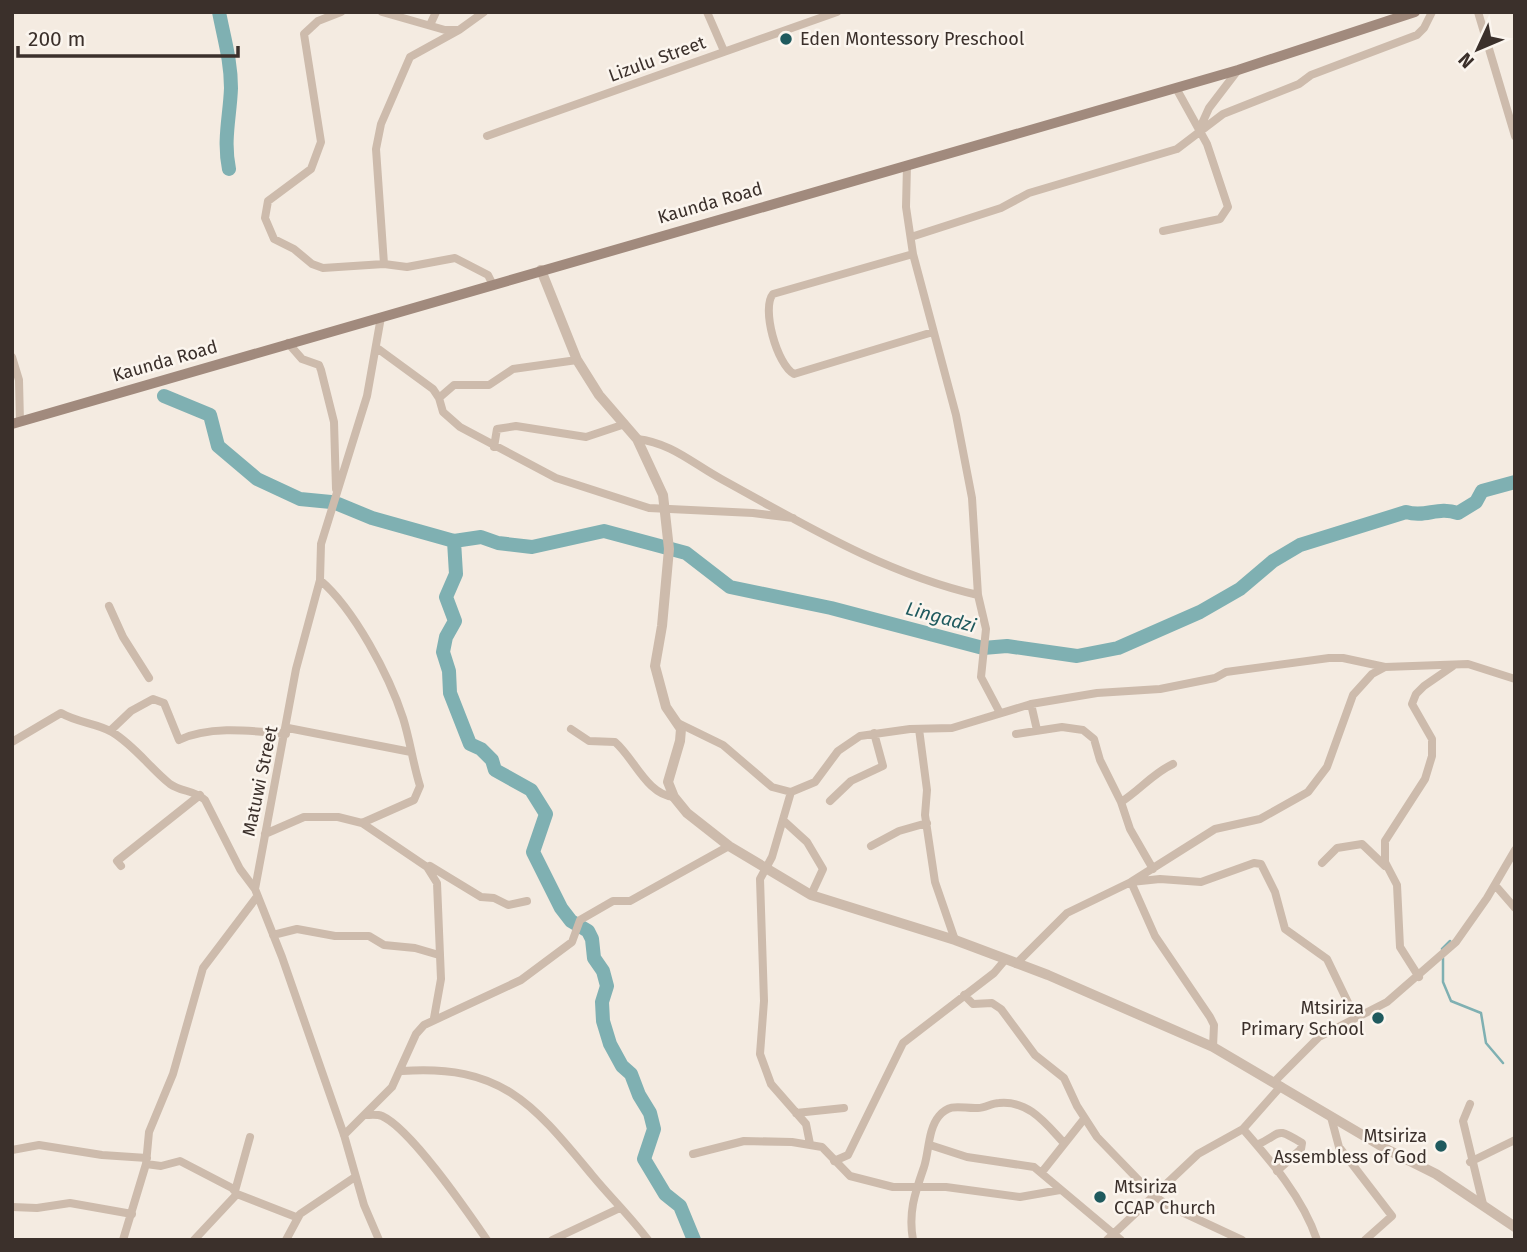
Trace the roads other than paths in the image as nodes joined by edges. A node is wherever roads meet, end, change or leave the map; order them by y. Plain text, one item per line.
1 (341, 12) edge
2 (382, 12) edge
3 (436, 12) edge
4 (484, 12) edge
5 (707, 12) edge
6 (837, 12) edge
7 (1415, 12) edge
8 (1432, 12) edge
9 (1478, 12) edge
10 (430, 25) junction
11 (459, 30) junction
12 (724, 51) junction
13 (1238, 70) junction
14 (1176, 88) junction
15 (1199, 131) junction
16 (487, 136) dead end
17 (1515, 136) edge
18 (907, 165) junction
19 (1163, 231) dead end
20 (911, 237) junction
21 (913, 254) junction
22 (384, 264) junction
23 (541, 270) junction
24 (493, 285) junction
25 (381, 317) junction
26 (933, 332) junction
27 (288, 343) junction
28 (377, 348) junction
29 (12, 357) edge
30 (577, 360) junction
31 (439, 398) junction
32 (16, 423) edge
33 (625, 424) junction
34 (637, 439) junction
35 (494, 447) junction
36 (337, 492) junction
37 (666, 509) junction
38 (793, 518) junction
39 (320, 580) junction
40 (978, 595) junction
41 (109, 606) dead end
42 (1455, 665) junction
43 (1385, 667) junction
44 (149, 678) dead end
45 (1515, 679) edge
46 (1031, 704) junction
47 (1000, 713) junction
48 (678, 723) junction
49 (571, 729) dead end
50 (919, 729) junction
51 (1037, 730) junction
52 (110, 731) junction
53 (287, 731) junction
54 (874, 733) junction
55 (1016, 734) dead end
56 (12, 742) edge
57 (411, 752) junction
58 (1172, 764) dead end
59 (791, 792) junction
60 (200, 795) junction
61 (674, 797) junction
62 (830, 801) dead end
63 (1121, 802) junction
64 (785, 822) junction
65 (362, 823) junction
66 (926, 823) junction
67 (265, 834) junction
68 (729, 846) junction
69 (872, 846) dead end
70 (1515, 850) edge
71 (418, 859) junction
72 (1322, 863) dead end
73 (121, 866) dead end
74 (764, 869) junction
75 (1153, 869) junction
76 (1387, 869) junction
77 (1132, 882) junction
78 (1496, 885) junction
79 (255, 893) junction
80 (811, 895) junction
81 (527, 901) dead end
82 (1515, 908) edge
83 (273, 935) junction
84 (955, 940) junction
85 (439, 955) junction
86 (1010, 962) junction
87 (1419, 977) junction
88 (964, 995) junction
89 (1355, 1017) junction
90 (434, 1018) junction
91 (1213, 1047) junction
92 (402, 1071) junction
93 (1277, 1084) junction
94 (1470, 1104) dead end
95 (844, 1108) dead end
96 (796, 1113) junction
97 (366, 1115) junction
98 (1331, 1117) junction
99 (1084, 1119) junction
100 (1242, 1129) junction
101 (344, 1135) junction
102 (250, 1137) dead end
103 (1515, 1140) edge
104 (1064, 1143) junction
105 (810, 1144) junction
106 (930, 1145) junction
107 (1257, 1145) junction
108 (12, 1150) edge
109 (694, 1154) dead end
110 (834, 1160) junction
111 (146, 1161) junction
112 (1470, 1162) junction
113 (1277, 1171) junction
114 (1042, 1172) junction
115 (355, 1177) junction
116 (916, 1187) junction
117 (1060, 1190) junction
118 (236, 1192) junction
119 (1153, 1195) junction
120 (1483, 1204) junction
121 (12, 1208) edge
122 (620, 1208) junction
123 (132, 1214) junction
124 (296, 1217) junction
125 (1515, 1227) edge
126 (1116, 1238) edge
127 (123, 1240) edge
128 (194, 1240) edge
129 (286, 1240) edge
130 (379, 1240) edge
131 (487, 1240) edge
132 (552, 1240) edge
133 (648, 1240) edge
134 (913, 1240) edge
135 (1242, 1240) edge
136 (1317, 1240) edge
137 (1365, 1240) edge

1 - 22 street
2 - 10 street
3 - 10 street
4 - 11 street
5 - 12 street
6 - 12 street, Lizulu Street
7 - 13 main road, Kaunda Road
8 - 15 street
9 - 17 street
10 - 11 street
11 - 22 street
12 - 16 street, Lizulu Street
13 - 14 main road, Kaunda Road
13 - 15 street
14 - 15 street
14 - 18 main road, Kaunda Road
15 - 19 street
15 - 20 street
18 - 20 street
18 - 23 main road, Kaunda Road
20 - 21 street
21 - 26 street
21 - 26 street
22 - 24 street
23 - 24 main road, Kaunda Road
23 - 30 street
24 - 25 main road, Kaunda Road
25 - 27 main road, Kaunda Road
25 - 28 street, Matuwi Street
26 - 40 street
27 - 32 main road, Kaunda Road
27 - 36 street
28 - 31 street
28 - 36 street, Matuwi Street
29 - 32 street
30 - 31 street
30 - 33 street
31 - 35 street
33 - 34 street
33 - 35 street
34 - 37 street
34 - 38 street
35 - 37 street
36 - 39 street, Matuwi Street
37 - 38 street
37 - 48 street
38 - 40 street
39 - 53 street, Matuwi Street
39 - 57 street
40 - 47 street
41 - 44 street
42 - 43 street
42 - 45 street
42 - 76 street
43 - 46 street
43 - 75 street
46 - 47 street
46 - 51 street
47 - 50 street
48 - 59 street
48 - 61 street
49 - 61 street
50 - 54 street
50 - 66 street
51 - 55 street
51 - 63 street
52 - 53 street
52 - 56 street
52 - 60 street
53 - 57 street
53 - 67 street, Matuwi Street
54 - 59 street
54 - 62 street
57 - 65 street
58 - 63 street
59 - 64 street
60 - 73 street
60 - 79 street
61 - 68 street
63 - 75 street
64 - 74 street
64 - 80 street
65 - 67 street
65 - 71 street
66 - 69 street
66 - 84 street
67 - 79 street, Matuwi Street
68 - 74 street
68 - 90 street
70 - 78 street
71 - 81 street
71 - 85 street
72 - 76 street
74 - 80 street
74 - 96 street
75 - 77 street
76 - 87 street
77 - 86 street
77 - 89 street
77 - 91 street
78 - 82 street
78 - 87 street
79 - 83 street
79 - 111 street
80 - 84 street
83 - 85 street
83 - 101 street
84 - 86 street
85 - 90 street
86 - 88 street
86 - 91 street
87 - 89 street
88 - 99 street
88 - 110 street
89 - 93 street
90 - 92 street
91 - 93 street
92 - 97 street
92 - 122 street
93 - 98 street
93 - 100 street
94 - 112 street
95 - 96 street
96 - 105 street
97 - 101 street
97 - 131 street
98 - 120 street
98 - 137 street
99 - 104 street
99 - 119 street
100 - 107 street
100 - 119 street
101 - 115 street
102 - 118 street
103 - 112 street
104 - 106 street
104 - 114 street
105 - 109 street
105 - 110 street
106 - 114 street
106 - 116 street
107 - 113 street
107 - 113 street
108 - 111 street
110 - 116 street
111 - 118 street
111 - 123 street
112 - 120 street
113 - 136 street
114 - 117 street
115 - 124 street
115 - 130 street
116 - 117 street
116 - 134 street
117 - 126 street
118 - 124 street
118 - 128 street
119 - 126 street
119 - 135 street
120 - 125 street
121 - 123 street
122 - 132 street
122 - 133 street
123 - 127 street
124 - 129 street

